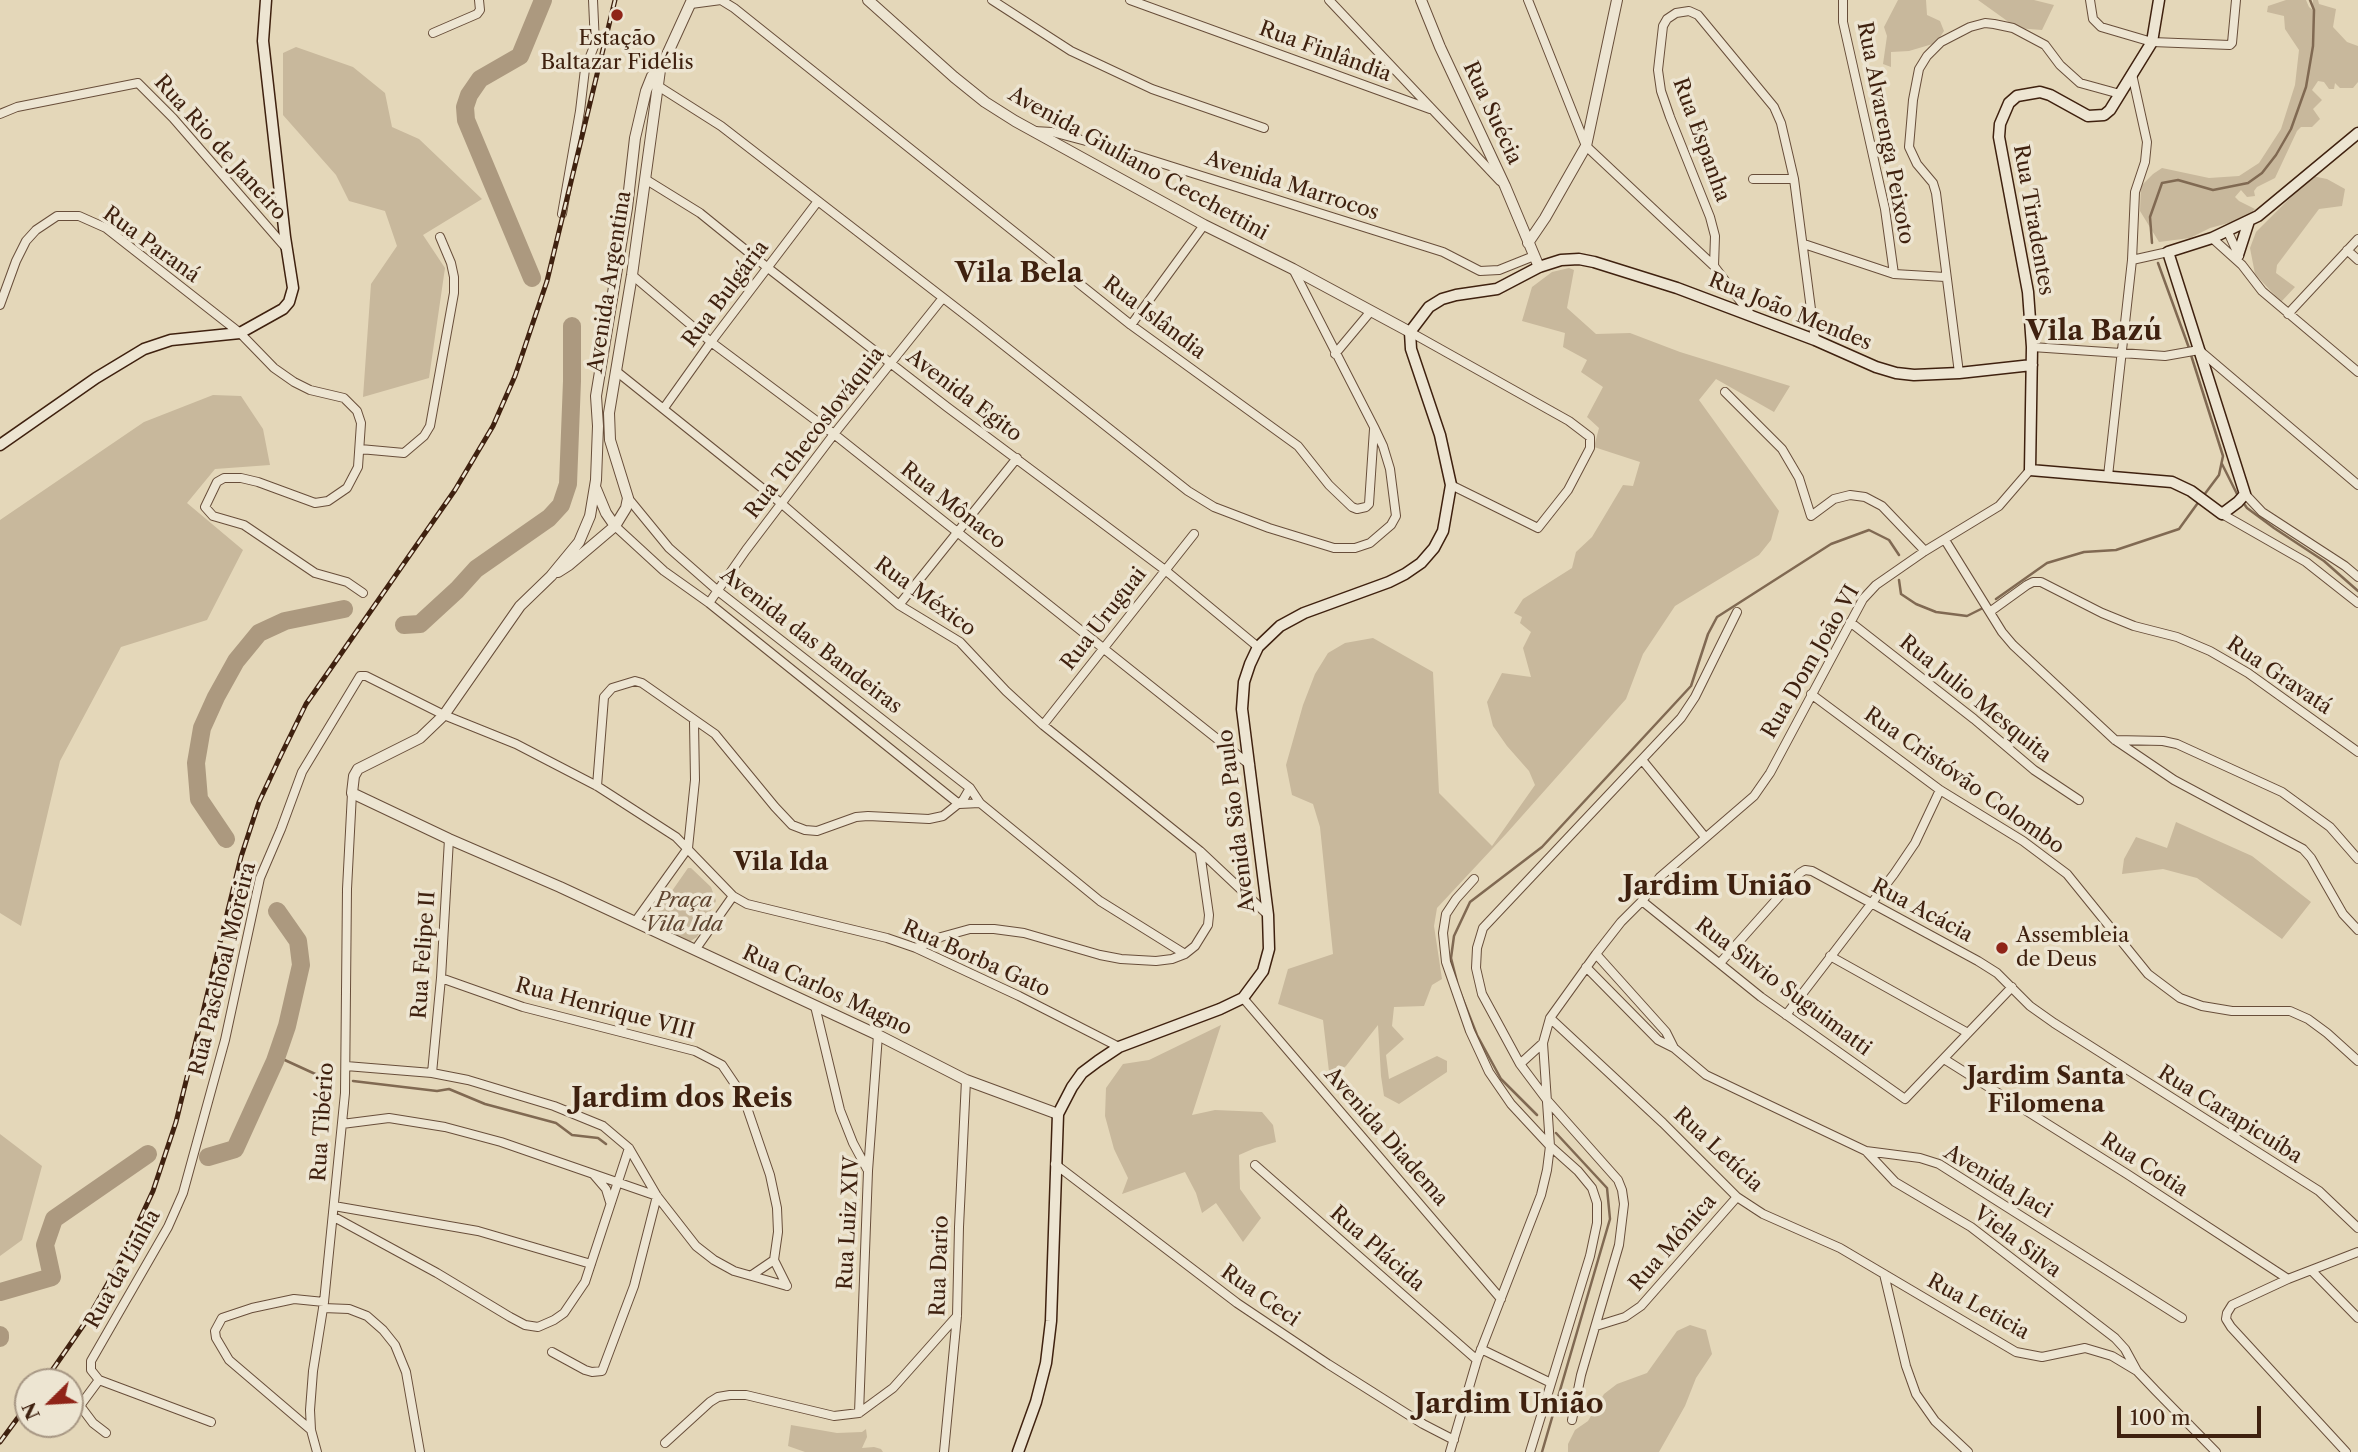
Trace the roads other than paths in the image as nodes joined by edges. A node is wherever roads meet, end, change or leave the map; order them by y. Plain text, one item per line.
1 (266, 0) edge
2 (479, 0) edge
3 (593, 0) edge
4 (721, 0) edge
5 (867, 0) edge
6 (992, 0) edge
7 (1130, 0) edge
8 (1329, 0) edge
9 (1421, 0) edge
10 (1528, 0) edge
11 (1617, 0) edge
12 (1843, 0) edge
13 (2090, 0) edge
14 (2158, 0) edge
15 (2236, 0) edge
16 (693, 1) edge
17 (433, 33) dead end
18 (2152, 42) junction
19 (660, 70) junction
20 (2132, 74) junction
21 (659, 86) junction
22 (2120, 94) junction
23 (1430, 109) junction
24 (0, 114) edge
25 (1264, 128) dead end
26 (1034, 131) junction
27 (2358, 133) edge
28 (635, 138) junction
29 (650, 141) junction
30 (1586, 146) junction
31 (633, 150) junction
32 (648, 155) junction
33 (645, 179) junction
34 (1753, 179) dead end
35 (1794, 179) junction
36 (1505, 186) junction
37 (818, 201) junction
38 (562, 214) dead end
39 (2249, 221) junction
40 (1205, 225) junction
41 (2228, 232) junction
42 (440, 237) dead end
43 (2212, 239) junction
44 (2358, 239) edge
45 (1528, 243) junction
46 (1804, 244) junction
47 (286, 247) junction
48 (2347, 250) junction
49 (2166, 252) junction
50 (2132, 260) junction
51 (2240, 260) junction
52 (2358, 260) edge
53 (1536, 262) junction
54 (1714, 266) junction
55 (768, 268) junction
56 (1293, 269) junction
57 (1894, 274) junction
58 (632, 275) junction
59 (1945, 277) junction
60 (942, 299) junction
61 (0, 305) edge
62 (1371, 311) junction
63 (2288, 314) junction
64 (1752, 317) junction
65 (1131, 325) junction
66 (1410, 332) junction
67 (240, 333) junction
68 (1815, 340) junction
69 (711, 341) junction
70 (2032, 347) junction
71 (2198, 350) junction
72 (1335, 354) junction
73 (2122, 354) junction
74 (891, 363) junction
75 (2032, 365) junction
76 (616, 371) junction
77 (2358, 372) edge
78 (1959, 373) junction
79 (1725, 392) dead end
80 (664, 408) junction
81 (1374, 426) junction
82 (834, 434) junction
83 (0, 445) edge
84 (360, 449) junction
85 (1017, 458) junction
86 (2029, 470) junction
87 (620, 475) junction
88 (2108, 476) junction
89 (596, 480) junction
90 (1451, 485) junction
91 (2358, 485) edge
92 (2244, 495) junction
93 (628, 498) junction
94 (782, 504) junction
95 (2224, 512) junction
96 (615, 526) junction
97 (957, 532) junction
98 (1194, 534) dead end
99 (1945, 540) junction
100 (1925, 551) junction
101 (1165, 570) junction
102 (551, 576) junction
103 (2358, 577) edge
104 (718, 591) junction
105 (363, 593) dead end
106 (709, 603) junction
107 (2358, 603) edge
108 (899, 605) junction
109 (1991, 611) junction
110 (1737, 612) dead end
111 (1850, 622) junction
112 (1258, 647) junction
113 (1104, 648) junction
114 (841, 686) junction
115 (1811, 694) junction
116 (829, 699) junction
117 (444, 715) junction
118 (694, 722) junction
119 (1043, 725) junction
120 (2115, 740) junction
121 (2358, 752) edge
122 (1643, 761) junction
123 (1251, 765) junction
124 (597, 786) junction
125 (970, 788) junction
126 (1940, 790) junction
127 (352, 793) junction
128 (2078, 800) dead end
129 (980, 803) junction
130 (959, 804) junction
131 (1705, 837) junction
132 (449, 839) junction
133 (688, 848) junction
134 (1200, 851) junction
135 (2358, 859) edge
136 (1474, 879) dead end
137 (733, 896) junction
138 (1642, 901) junction
139 (1871, 904) junction
140 (1268, 915) junction
141 (635, 922) junction
142 (2358, 930) edge
143 (916, 948) junction
144 (695, 950) junction
145 (1185, 954) junction
146 (1596, 954) junction
147 (1830, 956) junction
148 (1720, 963) junction
149 (1587, 967) junction
150 (441, 978) junction
151 (2012, 987) junction
152 (1243, 998) junction
153 (815, 1006) junction
154 (1786, 1015) junction
155 (1550, 1018) junction
156 (1968, 1033) junction
157 (878, 1035) junction
158 (1543, 1043) junction
159 (1119, 1047) junction
160 (1674, 1048) junction
161 (1944, 1059) junction
162 (2358, 1061) edge
163 (1520, 1064) junction
164 (346, 1066) junction
165 (432, 1073) junction
166 (966, 1080) junction
167 (1547, 1100) junction
168 (1058, 1114) junction
169 (342, 1124) junction
170 (1550, 1146) junction
171 (629, 1148) junction
172 (1866, 1151) junction
173 (1055, 1164) junction
174 (1255, 1166) dead end
175 (868, 1171) junction
176 (592, 1172) junction
177 (189, 1173) joint
178 (617, 1181) junction
179 (657, 1196) junction
180 (1737, 1197) junction
181 (610, 1204) junction
182 (334, 1206) junction
183 (334, 1217) junction
184 (2358, 1228) edge
185 (2358, 1252) edge
186 (774, 1259) junction
187 (591, 1264) junction
188 (2312, 1271) junction
189 (1884, 1274) junction
190 (752, 1275) junction
191 (2288, 1279) junction
192 (1501, 1298) junction
193 (324, 1305) junction
194 (957, 1316) junction
195 (2182, 1318) dead end
196 (2358, 1318) edge
197 (1596, 1326) junction
198 (1481, 1349) junction
199 (552, 1352) dead end
200 (1477, 1360) junction
201 (2137, 1371) junction
202 (99, 1380) junction
203 (1551, 1383) junction
204 (859, 1413) junction
205 (1572, 1420) dead end
206 (211, 1422) dead end
207 (311, 1430) junction
208 (106, 1433) dead end
209 (1454, 1440) junction
210 (665, 1443) dead end
211 (317, 1452) edge
212 (420, 1452) edge
213 (944, 1452) edge
214 (1018, 1452) edge
215 (1450, 1452) edge
216 (1530, 1452) edge
217 (1968, 1452) edge
218 (2216, 1452) edge
219 (2346, 1452) edge

1 - 47 main road
2 - 17 street
3 - 38 street
4 - 16 street, Rua Islândia
4 - 65 street, Rua Islândia
5 - 26 street, Avenida Giuliano Cecchettini
6 - 25 street
7 - 23 street, Rua Finlândia
8 - 23 street
9 - 36 street, Rua Suécia
10 - 30 street
11 - 30 street
12 - 57 street, Rua Alvarenga Peixoto
13 - 18 street
14 - 18 main road
15 - 18 street
16 - 19 street, Avenida Argentina
18 - 20 main road
19 - 21 street, Avenida Argentina
19 - 28 street, Avenida Argentina
20 - 22 main road
20 - 50 street
21 - 29 street, Avenida Argentina
21 - 37 street
22 - 59 street
22 - 70 main road, Rua Tiradentes
23 - 36 street
24 - 47 street, Rua Rio de Janeiro
26 - 40 street, Avenida Giuliano Cecchettini
26 - 53 street, Avenida Marrocos
27 - 39 main road
28 - 29 street
28 - 31 street, Avenida Argentina
29 - 32 street, Avenida Argentina
30 - 45 street
30 - 54 street
31 - 32 street
31 - 89 street, Avenida Argentina
32 - 33 street, Avenida Argentina
33 - 55 street, Avenida Egito
33 - 58 street, Avenida Argentina
34 - 35 street
35 - 46 street
35 - 54 street, Rua Espanha
36 - 45 street, Rua Suécia
37 - 55 street, Rua Bulgária
37 - 60 street
39 - 41 main road
39 - 51 main road
40 - 56 street, Avenida Giuliano Cecchettini
40 - 65 street
41 - 43 main road
41 - 51 street
42 - 84 street
43 - 49 main road
43 - 51 street
44 - 48 street
45 - 53 street, Rua Suécia
46 - 57 street
46 - 68 street
47 - 67 main road
48 - 52 street
48 - 63 street
49 - 50 street
49 - 71 main road
50 - 73 street
51 - 63 street
53 - 64 main road, Rua João Mendes
53 - 66 main road
54 - 64 street
55 - 69 street, Rua Bulgária
55 - 74 street, Avenida Egito
56 - 62 street, Avenida Giuliano Cecchettini
56 - 72 street
57 - 59 street
58 - 69 street, Rua Mônaco
58 - 76 street, Avenida Argentina
59 - 78 street
60 - 74 street, Rua Tchecoslováquia
60 - 81 street
61 - 67 street, Rua Paraná
62 - 66 street, Avenida Giuliano Cecchettini
62 - 72 street
63 - 77 street
64 - 68 main road, Rua João Mendes
65 - 81 street, Rua Islândia
66 - 90 main road, Avenida São Paulo
66 - 90 street
67 - 83 main road
67 - 84 street, Rua Paraná
68 - 78 main road, Rua João Mendes
69 - 80 street, Rua Bulgária
69 - 82 street, Rua Mônaco
70 - 73 street
70 - 75 main road, Rua Tiradentes
71 - 73 street
71 - 91 street
71 - 92 main road
72 - 81 street
73 - 88 street
74 - 82 street, Rua Tchecoslováquia
74 - 85 street, Avenida Egito
75 - 78 main road, Rua João Mendes
75 - 86 main road, Rua Tiradentes
76 - 80 street, Rua México
76 - 87 street, Avenida Argentina
79 - 100 street
80 - 94 street, Rua México
82 - 94 street, Rua Tchecoslováquia
82 - 97 street, Rua Mônaco
84 - 105 street
85 - 97 street
85 - 101 street, Avenida Egito
86 - 88 main road
86 - 99 street, Rua Dom João VI
87 - 89 street
87 - 93 street, Avenida Argentina
88 - 95 main road
89 - 96 street
89 - 102 street, Avenida Argentina
90 - 112 main road, Avenida São Paulo
92 - 95 main road
92 - 103 street
93 - 96 street
93 - 104 street, Avenida das Bandeiras
94 - 104 street, Rua Tchecoslováquia
94 - 108 street, Rua México
95 - 107 street
96 - 102 street
96 - 106 street, Avenida das Bandeiras
97 - 108 street
97 - 113 street, Rua Mônaco
98 - 101 street, Rua Uruguai
99 - 100 street, Rua Dom João VI
99 - 109 street
100 - 111 street, Rua Dom João VI
101 - 112 street, Avenida Egito
101 - 113 street, Rua Uruguai
102 - 117 street
104 - 106 street, Rua Tchecoslováquia
104 - 114 street, Avenida das Bandeiras
106 - 116 street, Avenida das Bandeiras
108 - 119 street, Rua México
109 - 120 street
109 - 121 street, Rua Gravatá
110 - 122 street
111 - 115 street, Rua Dom João VI
111 - 128 street, Rua Julio Mesquita
112 - 123 main road, Avenida São Paulo
113 - 119 street, Rua Uruguai
113 - 123 street, Rua Mônaco
114 - 116 street
114 - 125 street, Avenida das Bandeiras
115 - 126 street, Rua Cristóvão Colombo
115 - 131 street, Rua Dom João VI
116 - 130 street, Avenida das Bandeiras
117 - 124 street
117 - 127 street
117 - 177 street, Rua Paschoal Moreira
118 - 124 street
118 - 130 street
118 - 133 street
119 - 134 street, Rua México
120 - 135 street
120 - 142 street
122 - 131 street
122 - 163 street
123 - 140 main road, Avenida São Paulo
124 - 133 street
125 - 129 street, Avenida das Bandeiras
125 - 130 street
126 - 139 street
126 - 162 street, Rua Cristóvão Colombo
127 - 132 street, Rua Carlos Magno
127 - 164 street, Rua Tibério
129 - 130 street
129 - 145 street, Avenida das Bandeiras
131 - 138 street, Rua Dom João VI
132 - 141 street, Rua Carlos Magno
132 - 150 street, Rua Felipe II
133 - 137 street
133 - 141 street
134 - 140 street, Rua México
134 - 145 street
136 - 170 street
137 - 143 street, Rua Borba Gato
137 - 144 street
138 - 146 street, Rua Dom João VI
138 - 148 street, Rua Silvio Suguimatti
139 - 147 street
139 - 148 street, Rua Acácia
139 - 151 street, Rua Acácia
140 - 152 main road, Avenida São Paulo
141 - 144 street, Rua Carlos Magno
143 - 145 street
143 - 159 street, Rua Borba Gato
144 - 153 street, Rua Carlos Magno
146 - 149 street, Rua Dom João VI
146 - 160 street, Avenida Jaci
147 - 154 street
147 - 156 street
148 - 154 street, Rua Silvio Suguimatti
149 - 155 street, Rua Dom João VI
149 - 160 street, Avenida Jaci
150 - 165 street, Rua Felipe II
150 - 186 street, Rua Henrique VIII
151 - 156 street
151 - 184 street, Rua Carapicuíba
152 - 159 main road
152 - 192 street, Avenida Diadema
153 - 157 street, Rua Carlos Magno
153 - 175 street
154 - 161 street, Rua Silvio Suguimatti
155 - 158 street
155 - 180 street, Rua Letícia
156 - 161 street
157 - 166 street, Rua Carlos Magno
157 - 175 street, Rua Luiz XIV
158 - 163 street
158 - 167 street
159 - 168 main road
160 - 172 street, Avenida Jaci
161 - 191 street, Rua Cotia
163 - 167 street
164 - 165 street
164 - 169 street, Rua Tibério
165 - 171 street
166 - 168 street, Rua Carlos Magno
166 - 194 street, Rua Dario
167 - 170 street
167 - 197 street
168 - 173 main road
169 - 176 street
169 - 182 street, Rua Tibério
170 - 192 street
170 - 203 street
171 - 178 street
171 - 179 street
172 - 195 street, Avenida Jaci
172 - 201 street, Viela Silva
173 - 209 street, Rua Ceci
173 - 214 main road
174 - 200 street, Rua Plácida
175 - 204 street, Rua Luiz XIV
176 - 178 street
176 - 181 street
177 - 202 street, Rua da Linha
178 - 179 street
178 - 181 street
179 - 190 street
179 - 199 street
180 - 189 street, Rua Letícia
180 - 197 street, Rua Mônica
181 - 187 street
182 - 183 street, Rua Tibério
182 - 187 street
183 - 187 street
183 - 193 street, Rua Tibério
185 - 188 street
186 - 190 street
186 - 190 street, Rua Henrique VIII
188 - 191 street
188 - 196 street
189 - 201 street, Rua Leticia
189 - 217 street
191 - 219 street
192 - 198 street
193 - 207 street, Rua Tibério
193 - 207 street
193 - 212 street
194 - 204 street
194 - 213 street, Rua Dario
197 - 205 street
198 - 200 street
198 - 203 street
200 - 209 street
201 - 218 street
202 - 206 street
202 - 208 street
203 - 216 street
204 - 210 street
207 - 211 street, Rua Tibério
209 - 215 street

